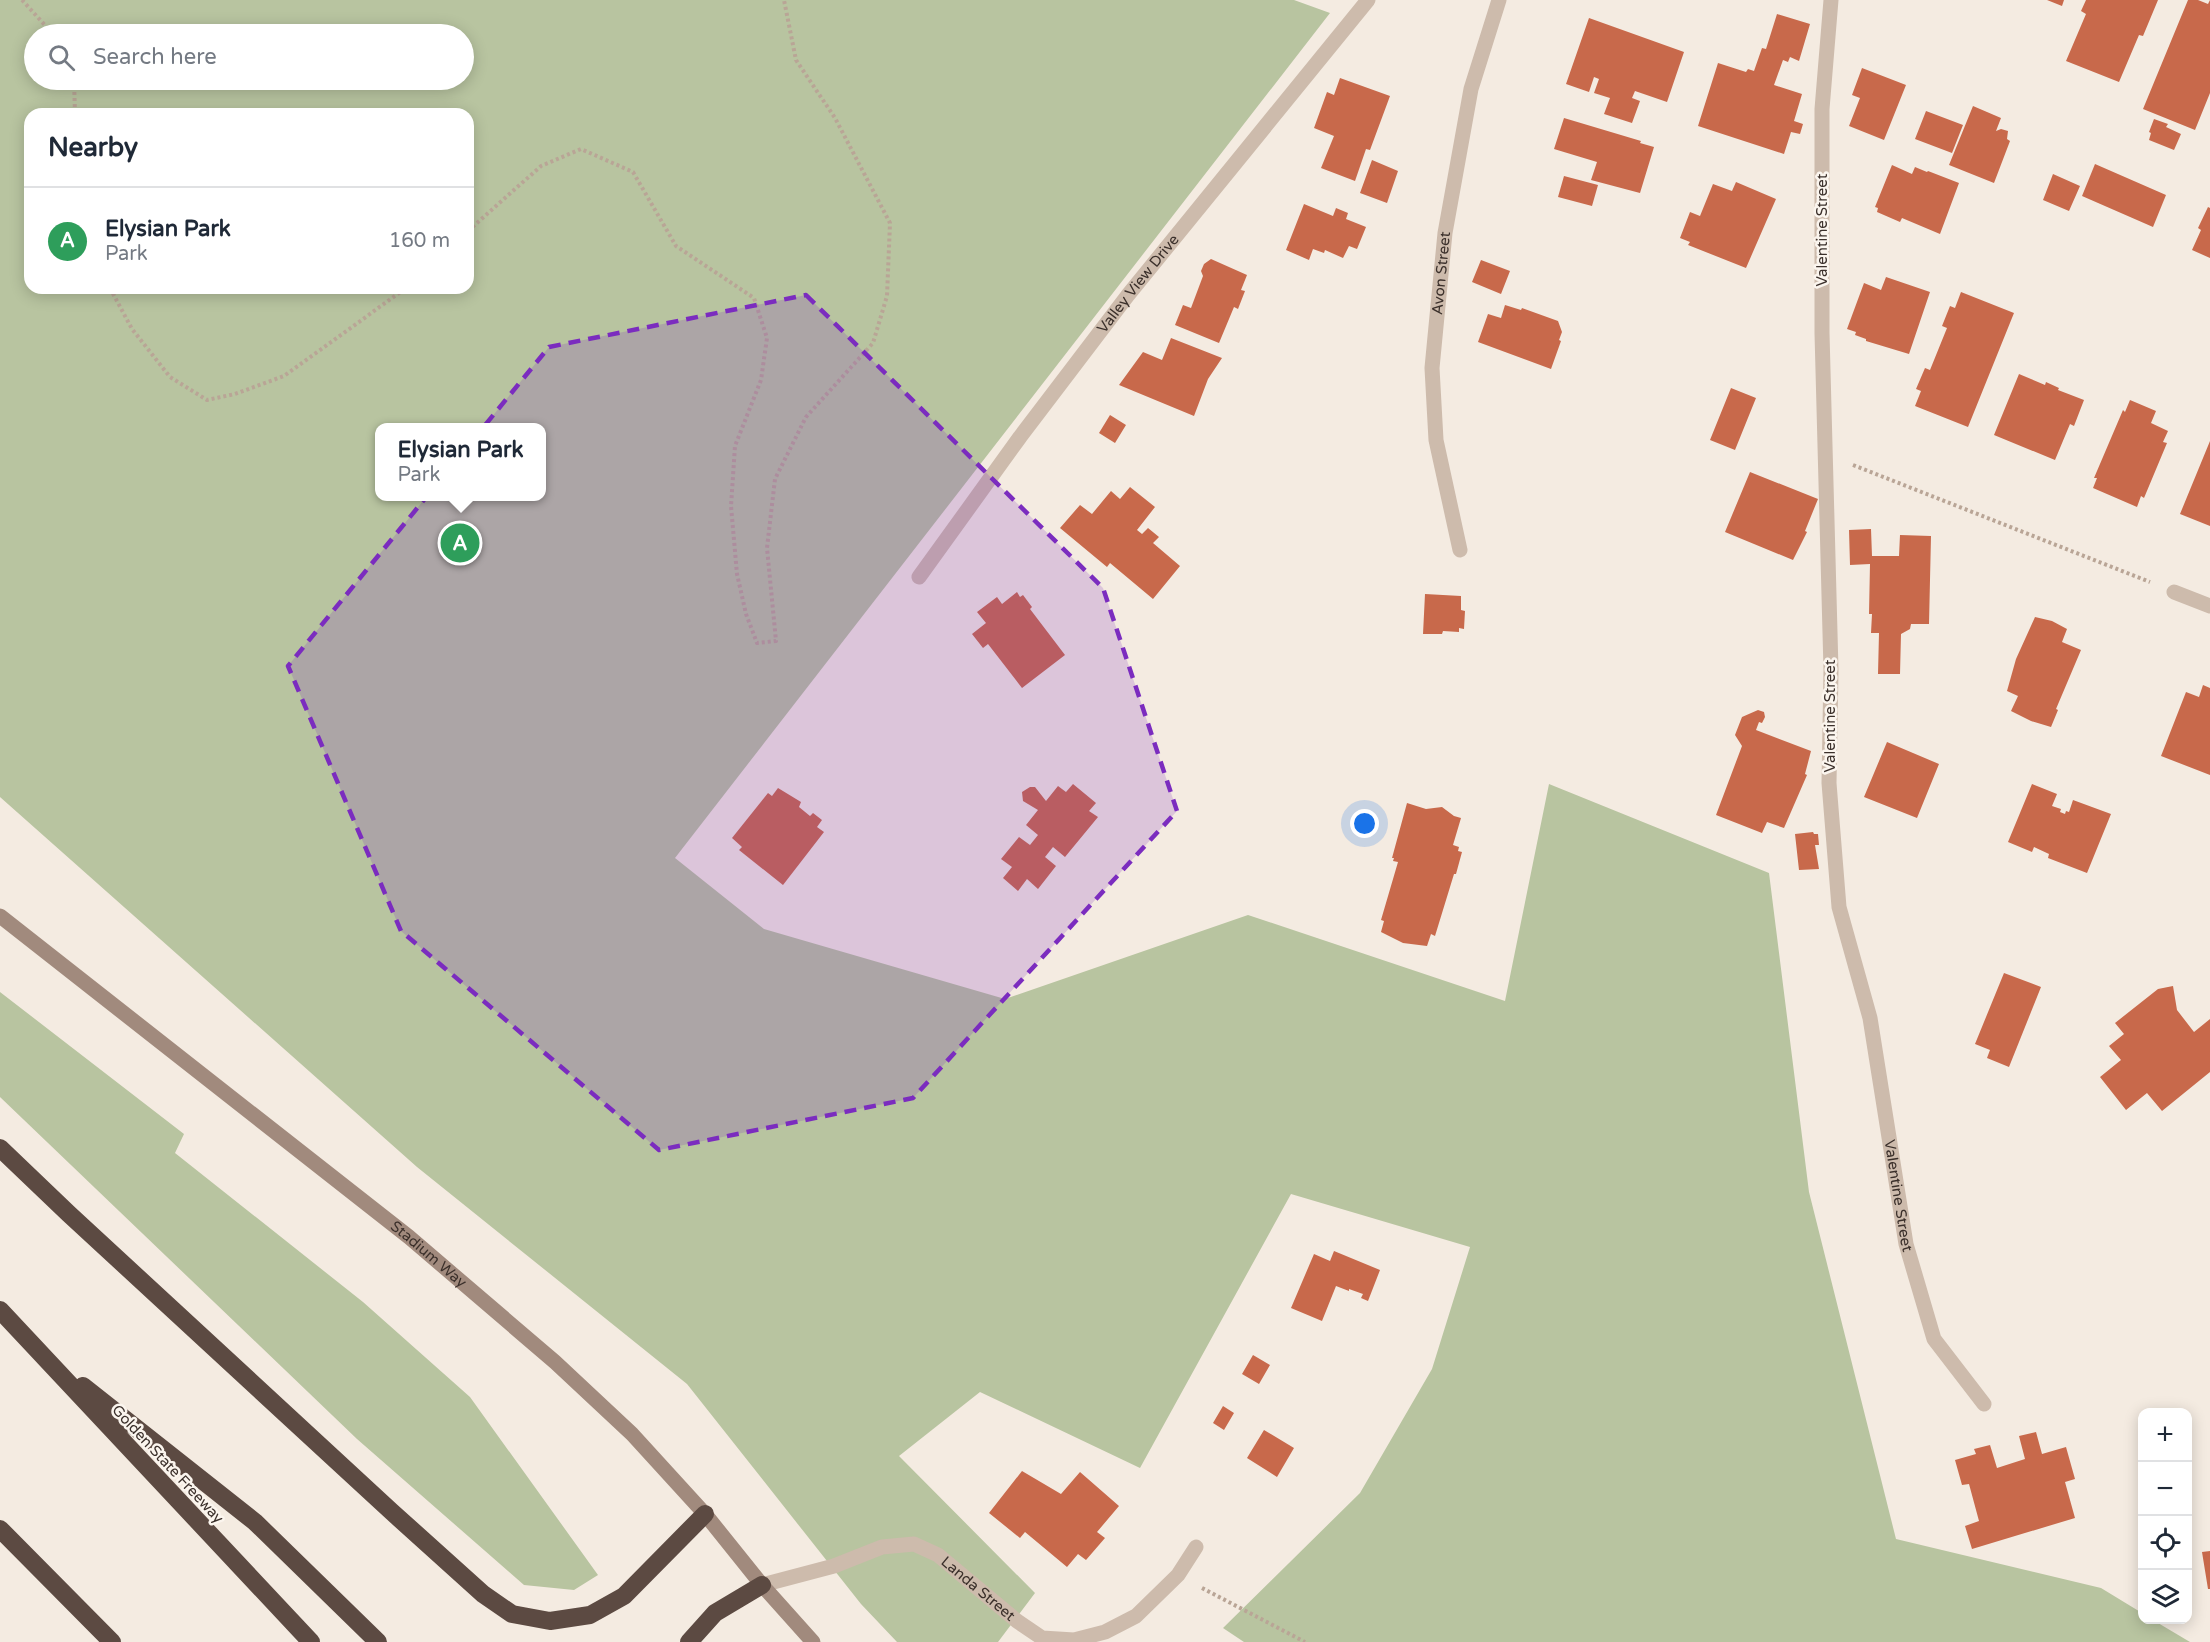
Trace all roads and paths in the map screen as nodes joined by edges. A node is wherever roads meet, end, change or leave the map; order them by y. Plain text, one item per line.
1 (22, 0) edge
2 (784, 0) edge
3 (1368, 0) edge
4 (1499, 0) edge
5 (1831, 0) edge
6 (44, 24) edge
7 (74, 90) edge
8 (75, 108) edge
9 (474, 226) edge
10 (113, 294) edge
11 (398, 294) edge
12 (1825, 453) junction
13 (1460, 550) dead end
14 (919, 577) dead end
15 (2174, 592) joint
16 (2210, 606) edge
17 (0, 916) edge
18 (0, 1148) edge
19 (0, 1310) edge
20 (35, 1347) junction
21 (1984, 1404) dead end
22 (705, 1514) junction
23 (0, 1529) edge
24 (1196, 1547) dead end
25 (1178, 1575) junction
26 (762, 1585) junction
27 (112, 1642) edge
28 (310, 1642) edge
29 (378, 1642) edge
30 (689, 1642) edge
31 (813, 1642) edge
32 (1305, 1642) edge

1 - 6 path
2 - 9 path
3 - 14 street, Valley View Drive
4 - 13 street, Avon Street
5 - 12 street, Valentine Street
7 - 8 path
10 - 11 path
12 - 15 path
12 - 21 street, Valentine Street
15 - 16 street
17 - 22 main road, Stadium Way
18 - 22 highway
19 - 20 highway, Golden State Freeway
20 - 28 highway, Golden State Freeway
20 - 29 highway
22 - 26 main road, Stadium Way
23 - 27 highway
24 - 25 street, Landa Street
25 - 26 street, Landa Street
25 - 32 path
26 - 30 highway
26 - 31 main road, Stadium Way

